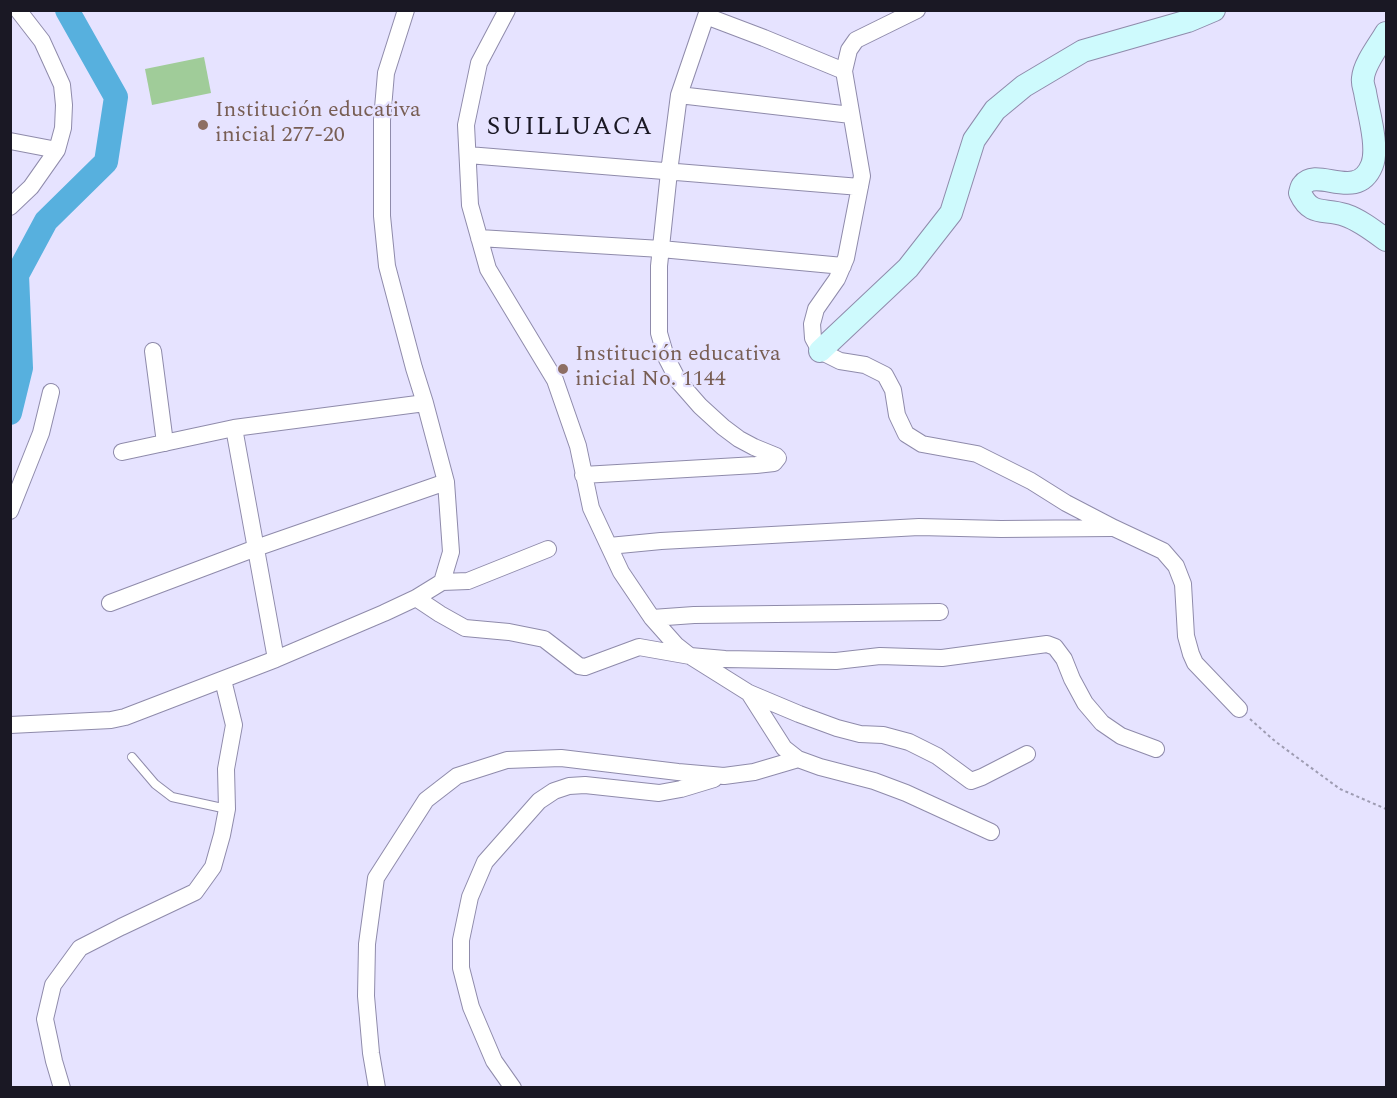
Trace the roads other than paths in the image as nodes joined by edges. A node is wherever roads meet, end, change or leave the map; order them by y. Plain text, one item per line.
1 (18, 10) edge
2 (406, 10) edge
3 (507, 10) edge
4 (917, 10) edge
5 (1214, 10) edge
6 (708, 13) edge
7 (1386, 33) edge
8 (844, 71) junction
9 (680, 95) junction
10 (851, 115) junction
11 (10, 141) edge
12 (57, 150) junction
13 (468, 154) junction
14 (669, 172) junction
15 (860, 187) junction
16 (10, 207) edge
17 (479, 238) junction
18 (1386, 240) edge
19 (661, 249) junction
20 (843, 266) junction
21 (153, 351) dead end
22 (820, 351) junction
23 (51, 392) dead end
24 (425, 403) junction
25 (234, 428) junction
26 (165, 443) junction
27 (122, 452) dead end
28 (583, 475) junction
29 (446, 483) junction
30 (10, 511) edge
31 (1114, 528) junction
32 (609, 546) junction
33 (256, 548) junction
34 (548, 549) dead end
35 (442, 582) junction
36 (416, 598) junction
37 (110, 603) dead end
38 (939, 612) dead end
39 (652, 618) junction
40 (690, 657) junction
41 (276, 659) junction
42 (223, 680) junction
43 (749, 693) junction
44 (1239, 709) road end
45 (10, 725) edge
46 (1156, 749) dead end
47 (1027, 754) dead end
48 (132, 757) dead end
49 (798, 759) junction
50 (724, 776) junction
51 (227, 809) junction
52 (991, 832) dead end
53 (62, 1088) edge
54 (377, 1088) edge
55 (513, 1088) edge

1 - 12 street
2 - 24 street
3 - 13 street
4 - 8 street
5 - 22 street
6 - 8 street
6 - 9 street
7 - 18 street
8 - 10 street
9 - 10 street
9 - 14 street
10 - 15 street
11 - 12 street
12 - 16 street
13 - 14 street
13 - 17 street
14 - 15 street
14 - 19 street
15 - 20 street
17 - 19 street
17 - 28 street
19 - 20 street
19 - 28 street
20 - 22 street
21 - 26 street
22 - 31 street
23 - 30 street
24 - 25 street
24 - 29 street
25 - 26 street
25 - 33 street
26 - 27 street
28 - 32 street
29 - 33 street
29 - 35 street
31 - 32 street
31 - 44 street
32 - 39 street
33 - 37 street
33 - 41 street
34 - 35 street
35 - 36 street
36 - 40 street
36 - 41 street
38 - 39 street
39 - 40 street
40 - 43 street
40 - 46 street
41 - 42 street
42 - 45 street
42 - 51 street
43 - 47 street
43 - 49 street
48 - 51 lane
49 - 50 street
49 - 52 street
50 - 54 street
50 - 55 street
51 - 53 street

